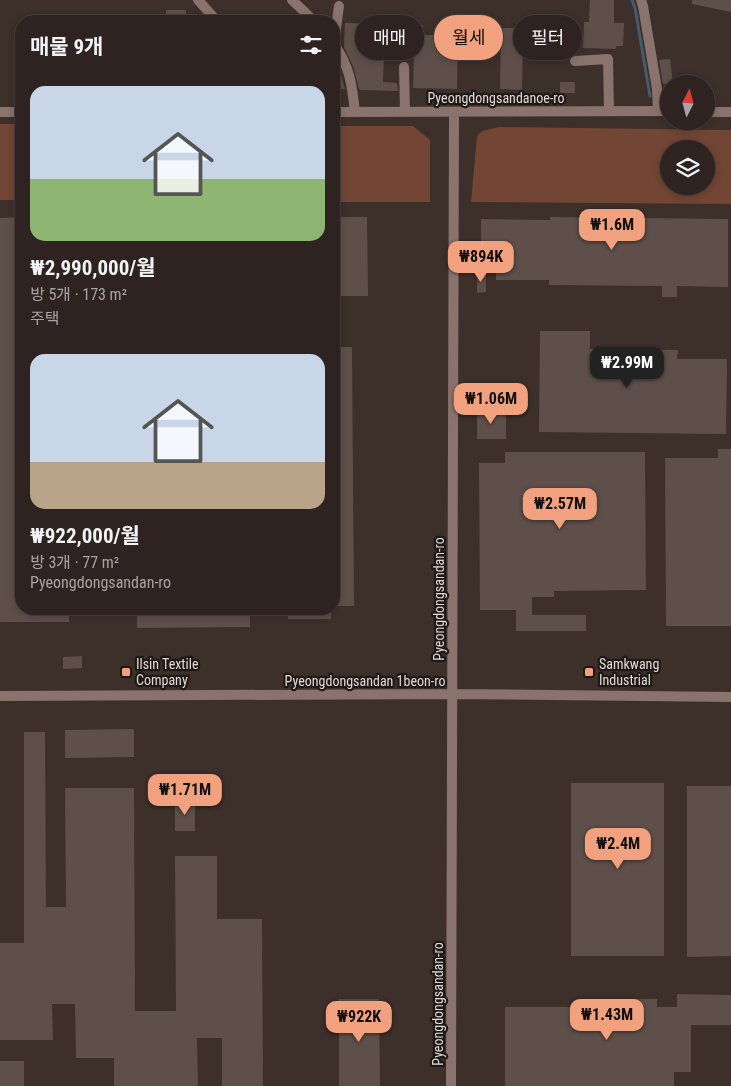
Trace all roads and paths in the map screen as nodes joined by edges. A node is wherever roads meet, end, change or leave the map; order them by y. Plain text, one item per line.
1 (198, 0) edge
2 (292, 0) edge
3 (641, 0) edge
4 (340, 6) dead end
5 (212, 15) edge
6 (308, 15) edge
7 (339, 15) edge
8 (340, 54) edge
9 (575, 61) dead end
10 (404, 67) dead end
11 (609, 111) junction
12 (658, 111) joint
13 (0, 112) edge
14 (15, 112) edge
15 (340, 112) edge
16 (355, 112) junction
17 (405, 112) junction
18 (454, 112) junction
19 (715, 112) edge
20 (731, 112) edge
21 (453, 694) junction
22 (0, 696) edge
23 (731, 697) edge
24 (451, 1086) edge

1 - 5 street
2 - 6 street
3 - 12 street
4 - 7 street
8 - 16 street
9 - 11 street
10 - 17 street
11 - 12 street, Pyeongdongsandanoe-ro
11 - 18 street, Pyeongdongsandanoe-ro
13 - 14 street
15 - 16 street, Pyeongdongsandanoe-ro
16 - 17 street, Pyeongdongsandanoe-ro
17 - 18 street, Pyeongdongsandanoe-ro
18 - 21 street, Pyeongdongsandan-ro
19 - 20 street
21 - 22 street, Pyeongdongsandan 1beon-ro
21 - 23 street, Pyeongdongsandan 1beon-ro
21 - 24 street, Pyeongdongsandan-ro

